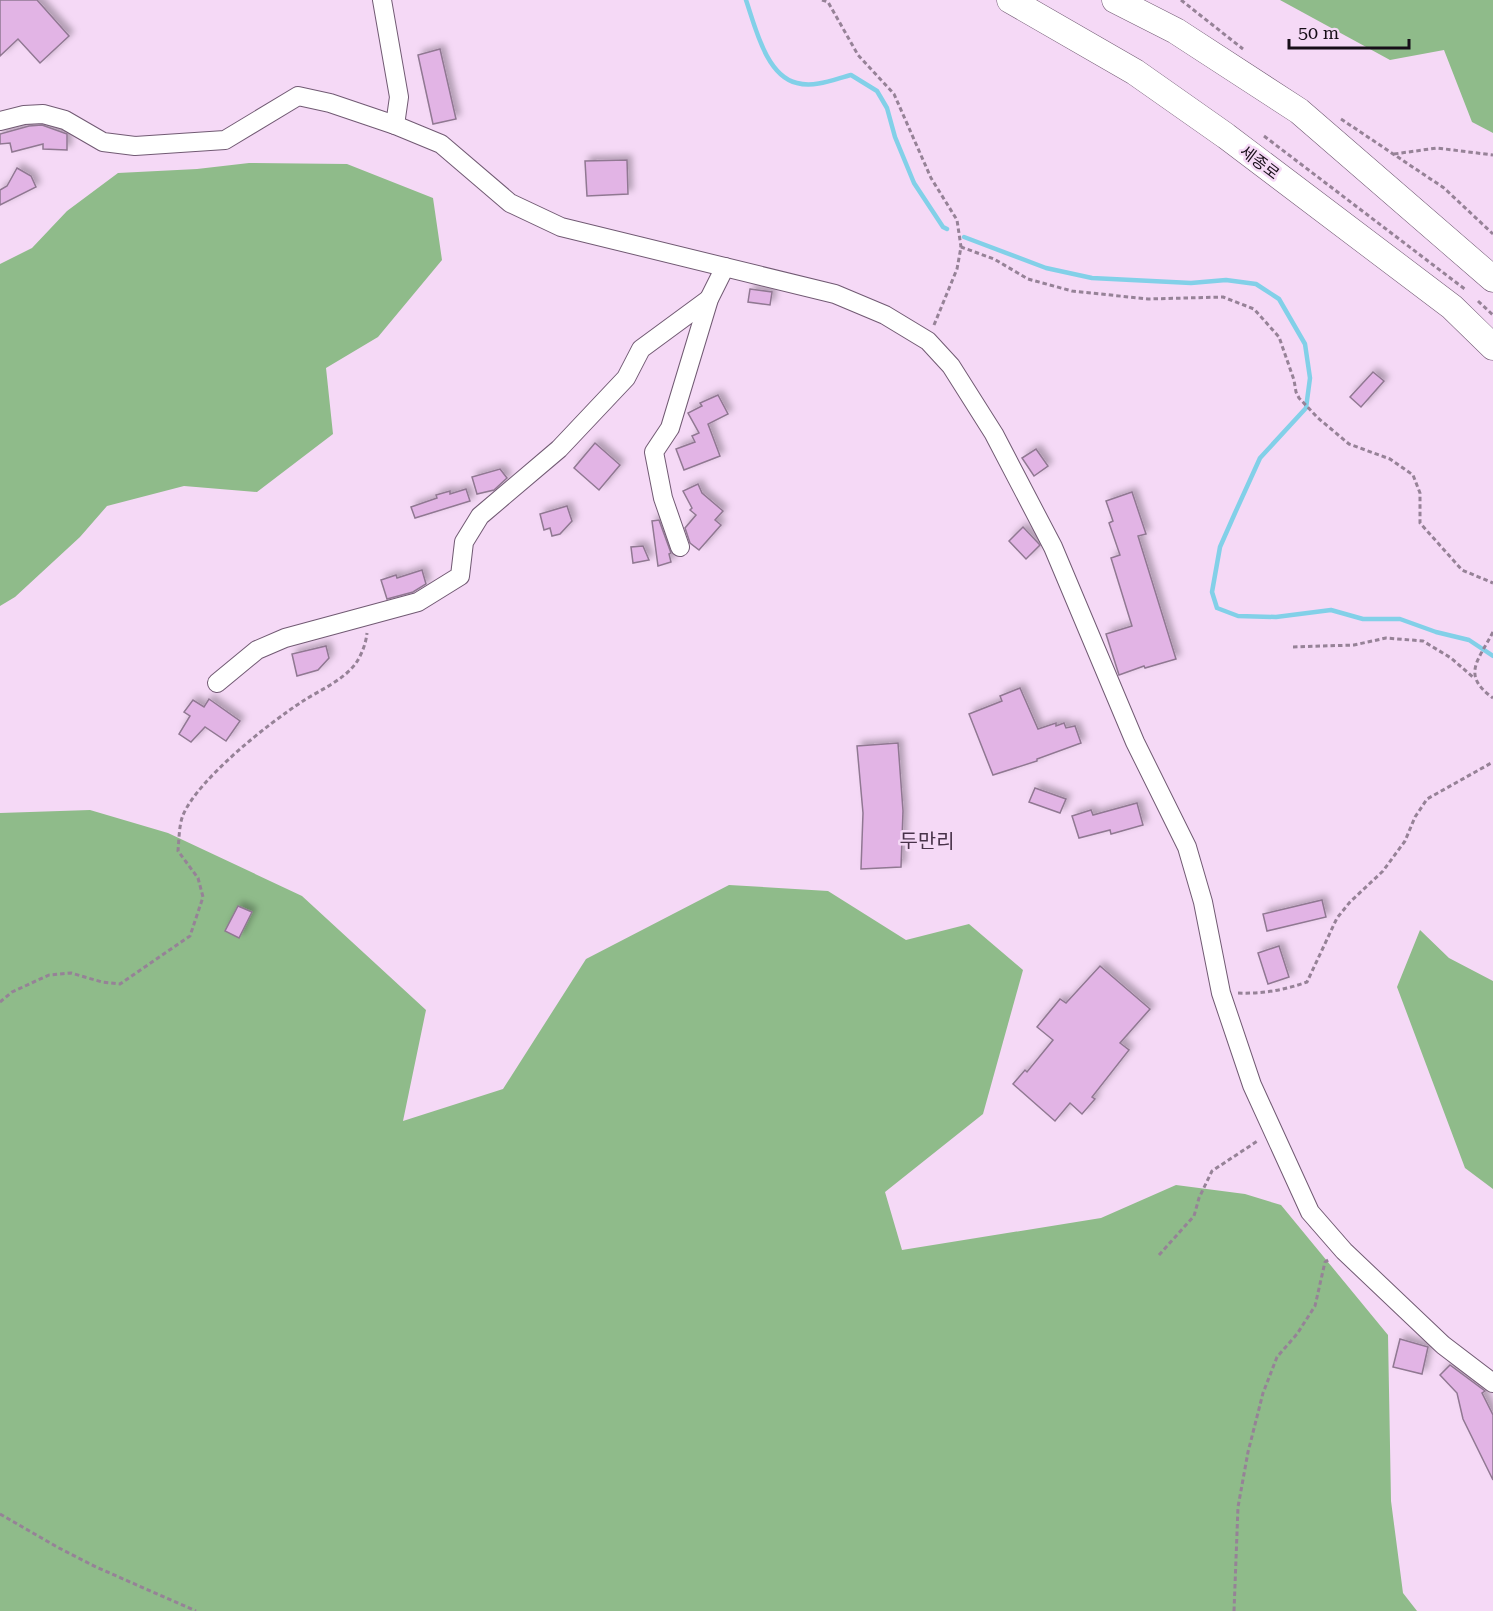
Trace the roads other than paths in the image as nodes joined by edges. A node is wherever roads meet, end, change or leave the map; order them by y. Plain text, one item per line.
1 (382, 0) edge
2 (1002, 0) edge
3 (1115, 0) edge
4 (1134, 0) edge
5 (1021, 6) edge
6 (1176, 31) junction
7 (0, 121) edge
8 (395, 125) junction
9 (726, 267) junction
10 (1493, 279) edge
11 (709, 300) junction
12 (1493, 347) edge
13 (680, 547) dead end
14 (217, 682) dead end
15 (1493, 1383) edge

1 - 8 street
2 - 5 highway, 세종로
3 - 6 highway
4 - 6 highway
5 - 12 highway, 세종로
6 - 10 highway
7 - 8 street
8 - 9 street
9 - 11 street
9 - 15 street
11 - 13 street
11 - 14 street

